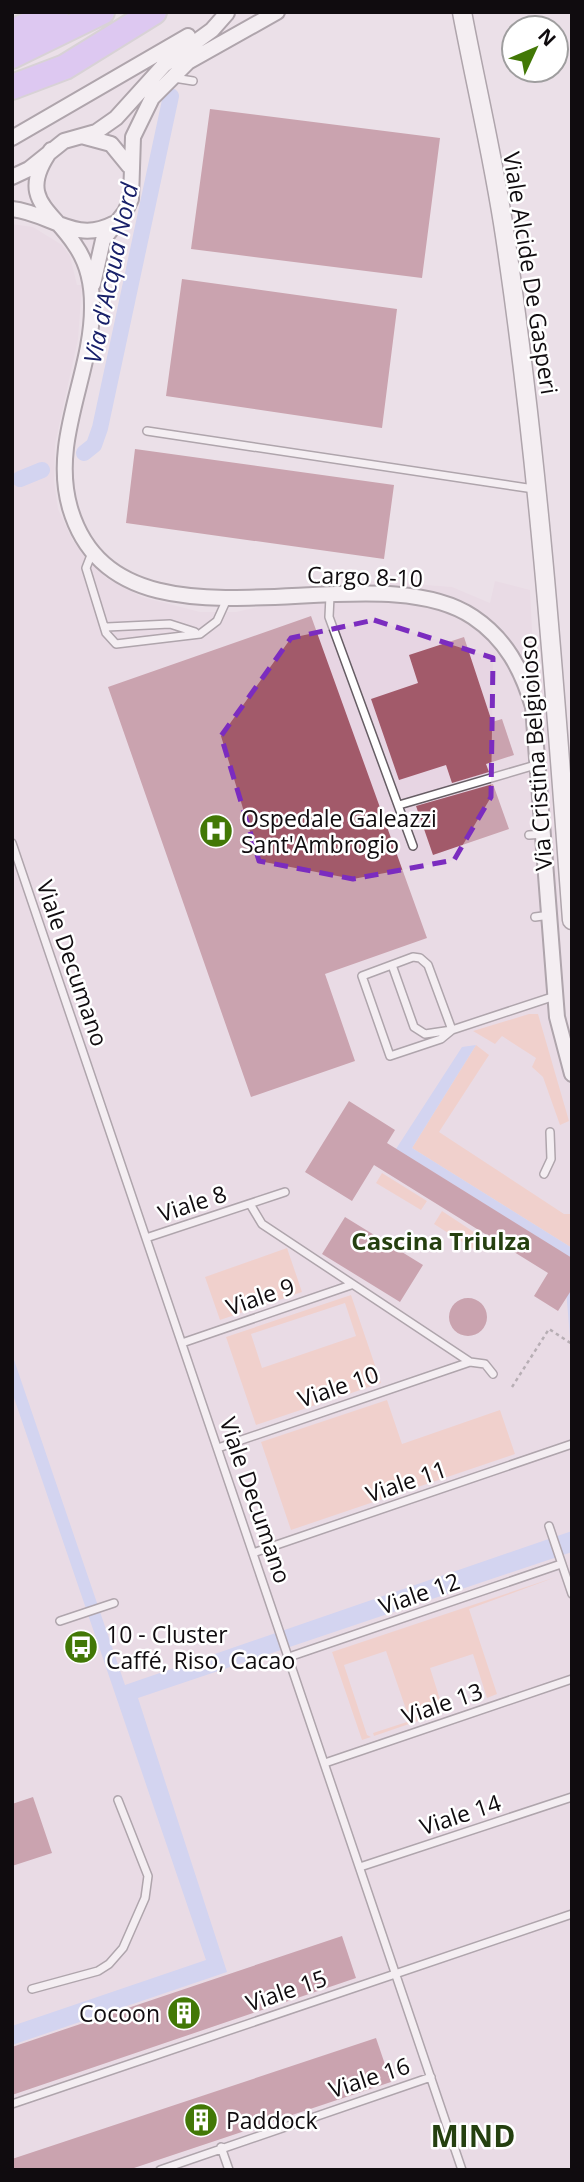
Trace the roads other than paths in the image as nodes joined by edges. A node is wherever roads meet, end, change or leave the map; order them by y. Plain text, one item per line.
1 (56, 12) edge
2 (102, 12) edge
3 (154, 12) edge
4 (277, 12) edge
5 (228, 13) edge
6 (461, 13) edge
7 (12, 32) edge
8 (12, 56) edge
9 (170, 78) junction
10 (192, 81) dead end
11 (12, 87) edge
12 (80, 136) junction
13 (12, 138) edge
14 (51, 150) junction
15 (131, 168) junction
16 (12, 177) edge
17 (12, 209) edge
18 (56, 223) junction
19 (114, 223) junction
20 (92, 293) junction
21 (147, 431) dead end
22 (537, 489) junction
23 (93, 550) junction
24 (547, 583) joint
25 (330, 596) junction
26 (227, 599) junction
27 (107, 627) junction
28 (200, 634) junction
29 (540, 764) junction
30 (399, 805) junction
31 (545, 834) junction
32 (529, 835) dead end
33 (12, 843) edge
34 (413, 846) dead end
35 (572, 920) edge
36 (392, 965) junction
37 (556, 996) junction
38 (452, 1031) junction
39 (572, 1074) edge
40 (550, 1132) dead end
41 (544, 1174) dead end
42 (285, 1192) dead end
43 (250, 1204) junction
44 (146, 1238) junction
45 (351, 1285) junction
46 (182, 1343) junction
47 (470, 1362) junction
48 (493, 1374) dead end
49 (572, 1444) edge
50 (218, 1447) junction
51 (549, 1526) dead end
52 (253, 1553) junction
53 (561, 1564) junction
54 (572, 1594) edge
55 (114, 1603) dead end
56 (60, 1621) dead end
57 (289, 1657) junction
58 (572, 1679) edge
59 (325, 1763) junction
60 (572, 1797) edge
61 (118, 1800) dead end
62 (360, 1867) junction
63 (572, 1914) edge
64 (396, 1973) junction
65 (32, 1989) dead end
66 (431, 2077) junction
67 (12, 2104) edge
68 (221, 2147) junction
69 (160, 2170) edge
70 (229, 2170) edge
71 (462, 2170) edge

1 - 7 highway
2 - 8 highway
3 - 11 highway
4 - 9 street
5 - 12 street
5 - 13 street
6 - 22 street, Viale Alcide De Gasperi
9 - 10 lane
9 - 15 street
12 - 14 street
12 - 15 street
14 - 16 street
14 - 18 street
15 - 19 street
17 - 18 street
18 - 19 street
18 - 20 street
19 - 20 street
20 - 23 street, Cargo 8-10
21 - 22 lane
22 - 24 street, Viale Alcide De Gasperi
23 - 26 street, Cargo 8-10
23 - 27 lane
24 - 35 street, Via Cristina Belgioioso
25 - 26 street, Cargo 8-10
25 - 29 street, Cargo 8-10
25 - 30 lane
26 - 28 lane
27 - 28 lane
27 - 28 lane
29 - 30 lane
29 - 31 street, Cargo 8-10
30 - 34 lane
31 - 32 lane
31 - 37 street, Cargo 8-10
33 - 44 lane, Viale Decumano
36 - 38 lane
36 - 38 lane
36 - 38 lane
37 - 38 lane
37 - 39 street, Cargo 8-10
40 - 41 lane
42 - 43 lane, Viale 8
43 - 44 lane, Viale 8
43 - 45 lane
44 - 46 lane, Viale Decumano
45 - 46 lane, Viale 9
45 - 47 lane
46 - 50 lane, Viale Decumano
47 - 48 lane
47 - 50 lane, Viale 10
49 - 52 lane, Viale 11
50 - 52 lane, Viale Decumano
51 - 53 lane
52 - 57 lane, Viale Decumano
53 - 54 lane
53 - 57 lane, Viale 12
55 - 56 lane
57 - 59 lane, Viale Decumano
58 - 59 lane, Viale 13
59 - 62 lane, Viale Decumano
60 - 62 lane, Viale 14
61 - 65 lane
62 - 64 lane, Viale Decumano
63 - 64 lane, Viale 15
64 - 66 lane, Viale Decumano
64 - 67 lane, Viale 15
66 - 68 lane, Viale 16
66 - 71 lane, Viale Decumano
68 - 69 lane, Viale 16
68 - 70 lane

